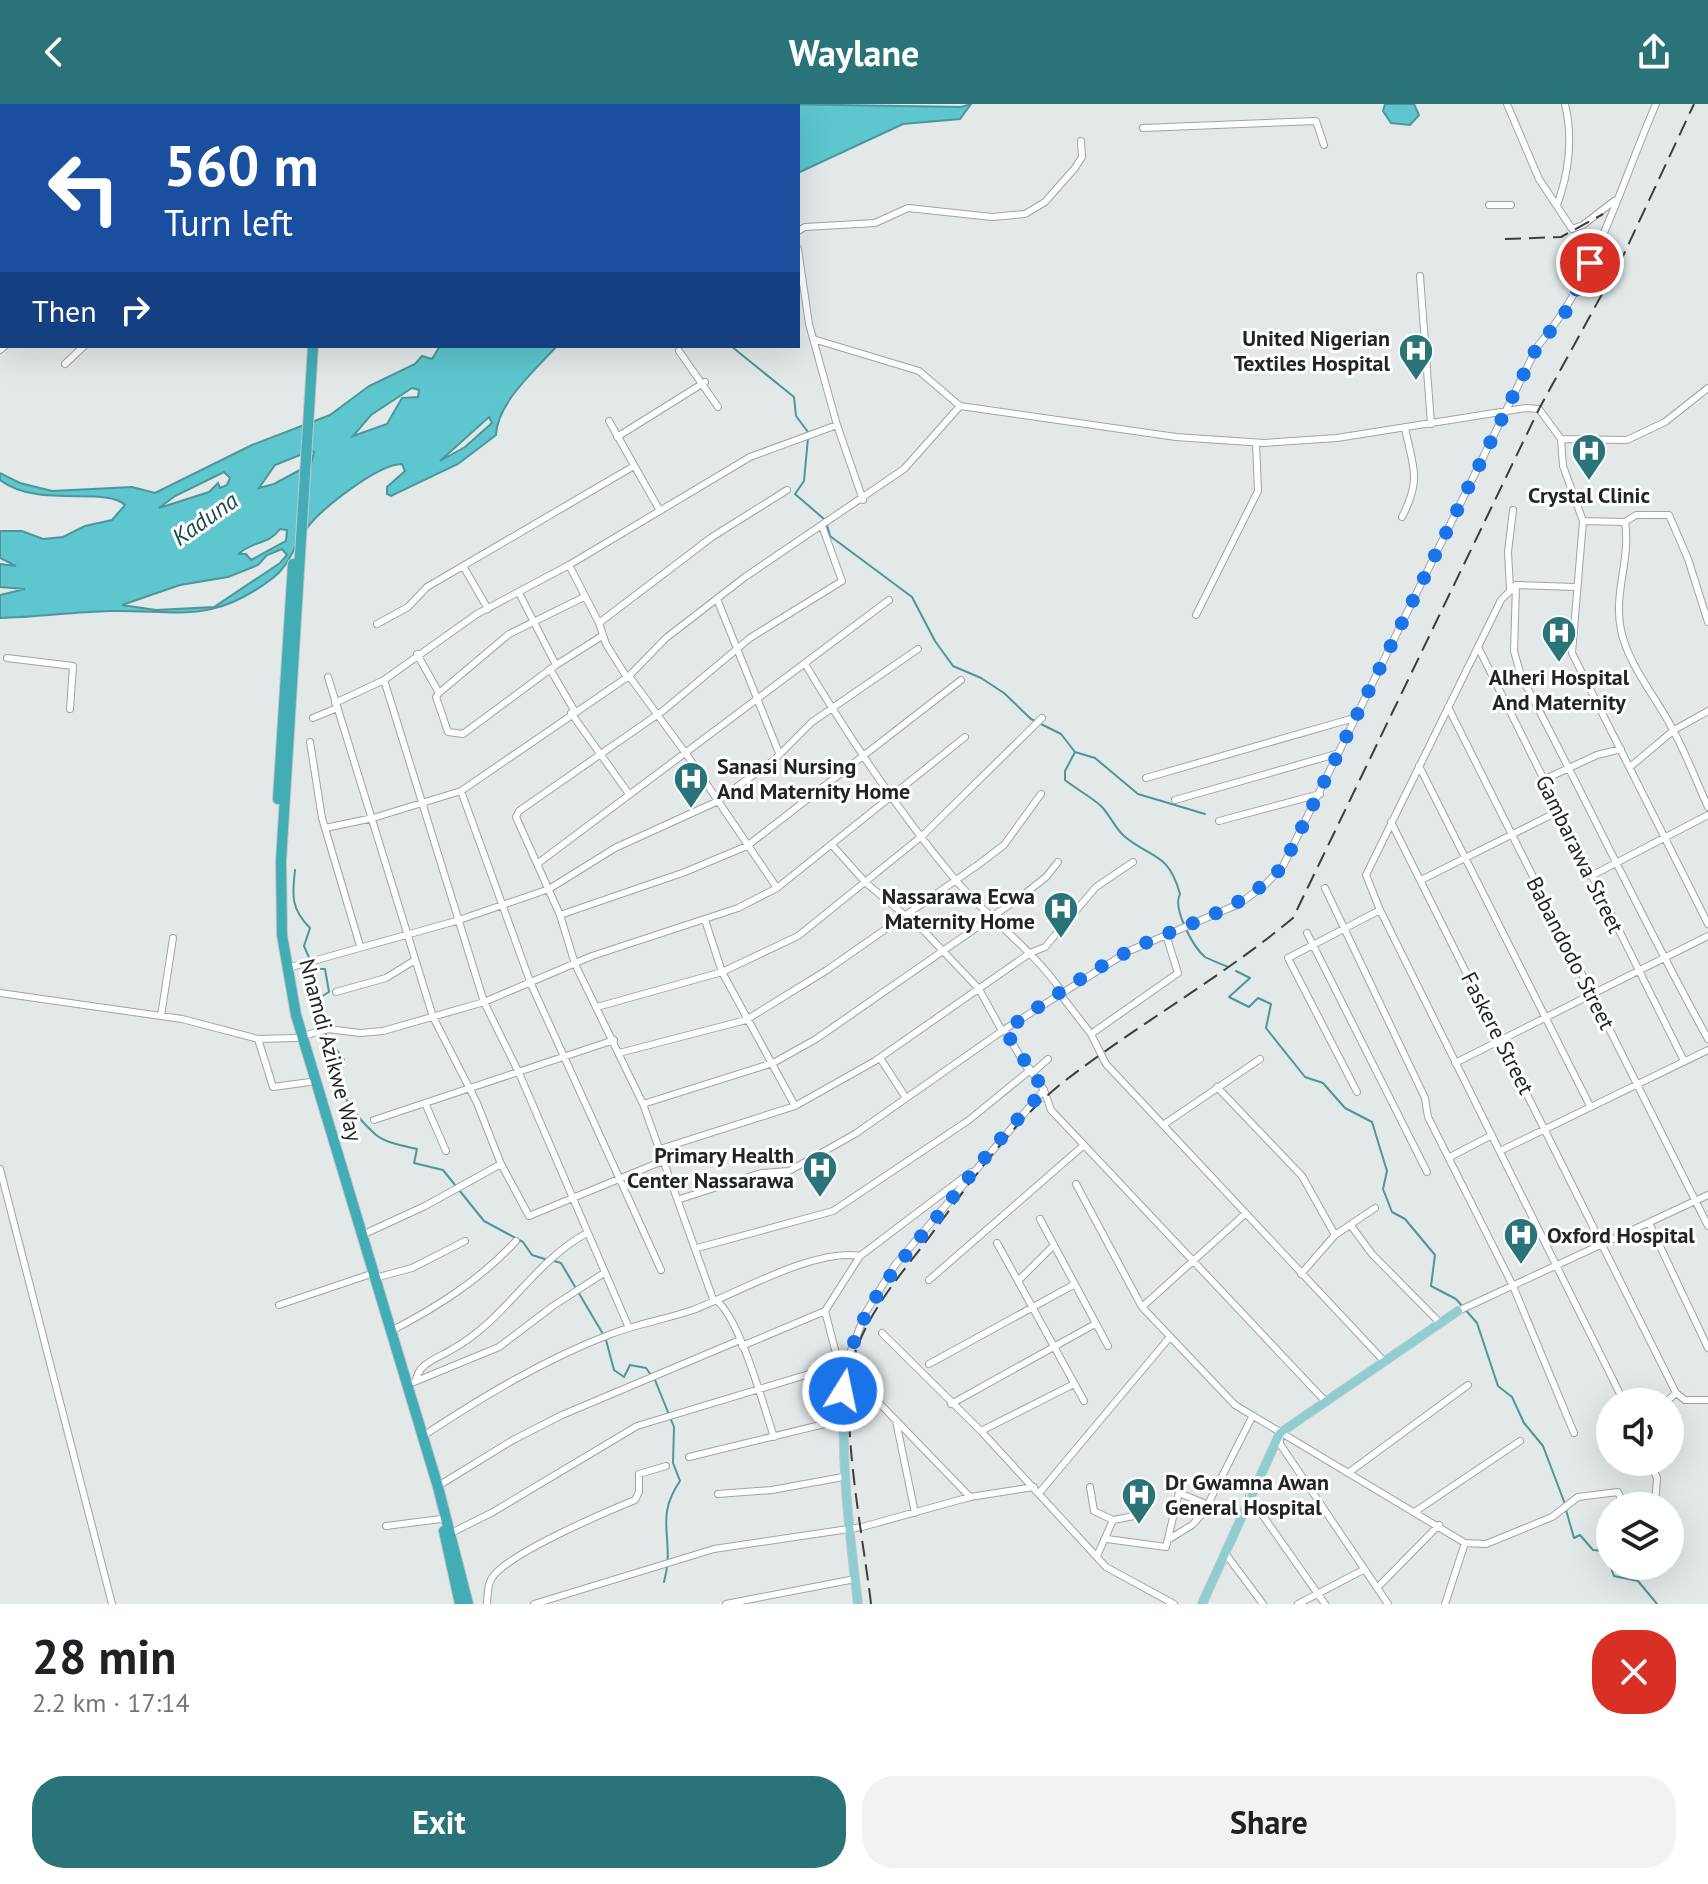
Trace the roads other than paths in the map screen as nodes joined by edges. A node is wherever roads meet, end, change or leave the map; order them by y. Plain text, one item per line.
1 (1507, 104) edge
2 (1565, 104) edge
3 (1656, 104) edge
4 (1143, 128) dead end
5 (1081, 141) dead end
6 (1324, 145) dead end
7 (1617, 199) junction
8 (1489, 205) dead end
9 (1511, 205) dead end
10 (1557, 205) junction
11 (800, 230) edge
12 (800, 261) edge
13 (1420, 276) dead end
14 (813, 339) junction
15 (82, 348) edge
16 (306, 348) edge
17 (313, 348) edge
18 (679, 351) dead end
19 (65, 364) dead end
20 (705, 382) junction
21 (1708, 388) edge
22 (306, 401) junction
23 (960, 406) junction
24 (718, 407) dead end
25 (1506, 413) junction
26 (609, 421) dead end
27 (1431, 424) junction
28 (837, 425) junction
29 (1405, 428) junction
30 (617, 437) junction
31 (1561, 439) junction
32 (1256, 443) junction
33 (634, 466) junction
34 (787, 490) dead end
35 (863, 500) junction
36 (1513, 510) dead end
37 (660, 511) junction
38 (1402, 517) dead end
39 (1583, 521) junction
40 (1625, 522) junction
41 (822, 526) junction
42 (296, 565) junction
43 (569, 565) junction
44 (463, 566) junction
45 (1513, 587) junction
46 (1575, 587) junction
47 (519, 593) junction
48 (584, 597) junction
49 (717, 599) junction
50 (889, 600) dead end
51 (488, 609) junction
52 (1196, 615) dead end
53 (533, 620) junction
54 (1708, 622) edge
55 (599, 623) junction
56 (377, 624) dead end
57 (602, 636) junction
58 (1478, 647) junction
59 (738, 648) junction
60 (918, 649) dead end
61 (417, 654) junction
62 (7, 658) dead end
63 (805, 664) junction
64 (553, 667) junction
65 (628, 676) junction
66 (328, 677) dead end
67 (384, 680) junction
68 (961, 680) dead end
69 (439, 693) junction
70 (757, 701) junction
71 (336, 706) junction
72 (1448, 707) junction
73 (831, 708) junction
74 (70, 709) dead end
75 (1708, 711) edge
76 (572, 712) junction
77 (655, 714) junction
78 (313, 718) dead end
79 (1042, 718) dead end
80 (1355, 718) junction
81 (1674, 730) junction
82 (965, 737) dead end
83 (310, 742) dead end
84 (1621, 749) junction
85 (779, 753) junction
86 (600, 754) junction
87 (863, 754) junction
88 (1336, 754) junction
89 (687, 755) junction
90 (1419, 766) junction
91 (1569, 767) junction
92 (1630, 767) junction
93 (1146, 778) dead end
94 (1543, 780) junction
95 (461, 791) junction
96 (629, 794) junction
97 (1041, 794) dead end
98 (1320, 794) junction
99 (893, 795) junction
100 (1175, 800) dead end
101 (423, 802) junction
102 (716, 802) junction
103 (1708, 807) edge
104 (1559, 811) junction
105 (1708, 815) edge
106 (373, 818) junction
107 (1219, 821) dead end
108 (1391, 822) junction
109 (325, 828) junction
110 (922, 836) junction
111 (1512, 836) junction
112 (1667, 839) junction
113 (832, 845) junction
114 (747, 846) junction
115 (1465, 858) junction
116 (1058, 862) dead end
117 (1133, 862) dead end
118 (1619, 862) junction
119 (537, 864) junction
120 (1591, 876) junction
121 (955, 879) junction
122 (1421, 880) junction
123 (866, 883) junction
124 (777, 888) junction
125 (1325, 888) dead end
126 (549, 889) junction
127 (502, 907) junction
128 (1380, 910) junction
129 (560, 915) junction
130 (904, 915) junction
131 (993, 917) junction
132 (705, 920) junction
133 (456, 921) junction
134 (1708, 924) edge
135 (1345, 928) junction
136 (406, 933) junction
137 (1307, 933) dead end
138 (1166, 935) junction
139 (1708, 936) edge
140 (173, 938) dead end
141 (1313, 943) junction
142 (360, 946) junction
143 (944, 952) junction
144 (1030, 953) junction
145 (1664, 959) junction
146 (415, 960) junction
147 (575, 964) junction
148 (286, 968) junction
149 (1638, 970) junction
150 (722, 972) junction
151 (531, 984) junction
152 (979, 989) junction
153 (336, 992) dead end
154 (0, 993) edge
155 (1061, 993) junction
156 (1592, 993) junction
157 (484, 1002) junction
158 (597, 1007) junction
159 (161, 1016) junction
160 (433, 1017) junction
161 (1544, 1017) junction
162 (746, 1020) junction
163 (1004, 1031) junction
164 (1091, 1034) junction
165 (299, 1037) junction
166 (258, 1039) junction
167 (1500, 1039) junction
168 (1708, 1039) edge
169 (614, 1040) junction
170 (1708, 1050) edge
171 (619, 1053) junction
172 (564, 1056) junction
173 (880, 1058) junction
174 (1048, 1059) dead end
175 (1260, 1059) dead end
176 (1684, 1061) junction
177 (773, 1063) junction
178 (1455, 1063) junction
179 (1031, 1071) junction
180 (519, 1073) junction
181 (310, 1082) junction
182 (1636, 1082) junction
183 (1217, 1087) junction
184 (469, 1088) junction
185 (1044, 1090) junction
186 (1357, 1092) dead end
187 (906, 1098) junction
188 (425, 1103) junction
189 (643, 1104) junction
190 (795, 1106) junction
191 (1590, 1106) junction
192 (374, 1120) dead end
193 (1163, 1125) junction
194 (1545, 1127) junction
195 (1492, 1135) junction
196 (1084, 1145) junction
197 (660, 1149) junction
198 (446, 1151) dead end
199 (1500, 1151) junction
200 (1450, 1157) junction
201 (665, 1160) junction
202 (501, 1164) junction
203 (0, 1169) edge
204 (971, 1172) junction
205 (1427, 1172) dead end
206 (617, 1179) junction
207 (1076, 1184) dead end
208 (1708, 1195) edge
209 (680, 1199) junction
210 (1695, 1199) junction
211 (572, 1201) junction
212 (1375, 1208) dead end
213 (1245, 1214) junction
214 (1040, 1219) dead end
215 (1649, 1223) junction
216 (1708, 1226) edge
217 (1352, 1227) junction
218 (587, 1233) junction
219 (362, 1235) junction
220 (1335, 1235) junction
221 (465, 1241) dead end
222 (516, 1241) dead end
223 (997, 1243) dead end
224 (1054, 1245) junction
225 (1602, 1246) junction
226 (697, 1248) junction
227 (860, 1256) junction
228 (1193, 1264) junction
229 (1557, 1268) junction
230 (661, 1270) dead end
231 (604, 1273) junction
232 (1301, 1274) junction
233 (372, 1276) junction
234 (929, 1280) dead end
235 (1018, 1281) junction
236 (1075, 1284) junction
237 (1513, 1286) junction
238 (713, 1299) junction
239 (279, 1305) dead end
240 (1142, 1307) junction
241 (1032, 1308) junction
242 (825, 1311) junction
243 (1458, 1311) joint
244 (1439, 1322) junction
245 (1095, 1324) junction
246 (629, 1328) junction
247 (391, 1331) junction
248 (882, 1333) dead end
249 (1169, 1338) junction
250 (741, 1343) junction
251 (1108, 1346) dead end
252 (1054, 1347) junction
253 (1708, 1348) edge
254 (1383, 1360) junction
255 (842, 1364) junction
256 (929, 1364) dead end
257 (855, 1378) dead end
258 (412, 1383) junction
259 (1074, 1384) junction
260 (1468, 1385) dead end
261 (1617, 1388) edge
262 (1673, 1388) edge
263 (759, 1389) junction
264 (1684, 1399) edge
265 (1708, 1400) edge
266 (1084, 1401) dead end
267 (1326, 1402) junction
268 (951, 1404) junction
269 (895, 1417) junction
270 (1252, 1417) junction
271 (841, 1420) junction
272 (981, 1431) junction
273 (1280, 1433) junction
274 (1574, 1433) dead end
275 (423, 1436) junction
276 (774, 1437) junction
277 (1520, 1441) dead end
278 (689, 1457) dead end
279 (666, 1466) dead end
280 (1348, 1473) junction
281 (843, 1477) junction
282 (438, 1487) junction
283 (1090, 1487) dead end
284 (1037, 1490) junction
285 (718, 1494) dead end
286 (1596, 1495) edge
287 (1249, 1496) junction
288 (970, 1497) junction
289 (1206, 1504) junction
290 (1416, 1511) junction
291 (915, 1513) junction
292 (1134, 1516) dead end
293 (441, 1519) junction
294 (1113, 1520) junction
295 (1439, 1525) junction
296 (386, 1526) dead end
297 (849, 1529) junction
298 (451, 1533) junction
299 (1171, 1538) junction
300 (1107, 1539) junction
301 (1465, 1543) junction
302 (1225, 1553) junction
303 (1097, 1556) junction
304 (1363, 1570) junction
305 (855, 1579) junction
306 (1377, 1588) junction
307 (1317, 1592) junction
308 (112, 1604) edge
309 (460, 1604) edge
310 (468, 1604) edge
311 (487, 1604) edge
312 (534, 1604) edge
313 (726, 1604) edge
314 (858, 1604) edge
315 (1174, 1604) edge
316 (1202, 1604) edge
317 (1263, 1604) edge
318 (1298, 1604) edge
319 (1325, 1604) edge
320 (1388, 1604) edge
321 (1445, 1604) edge

1 - 10 street
2 - 10 street
3 - 7 street
4 - 6 street
5 - 11 street
7 - 10 street
7 - 25 street
8 - 9 street
12 - 14 street
13 - 27 street
14 - 23 street
14 - 28 street
15 - 19 street
16 - 22 highway, Nnamdi Azikwe Way
17 - 22 highway, Nnamdi Azikwe Way
18 - 20 street
20 - 24 street
20 - 30 street
21 - 31 street
22 - 42 highway, Nnamdi Azikwe Way
23 - 32 street
23 - 35 street
25 - 27 street
25 - 31 street
25 - 80 street
26 - 30 street
27 - 29 street
28 - 35 street
28 - 37 street
29 - 32 street
29 - 38 street
30 - 33 street
31 - 39 street
32 - 52 street
33 - 37 street
33 - 44 street
34 - 55 street
35 - 41 street
36 - 45 street
37 - 43 street
39 - 40 street
39 - 46 street
40 - 54 street
40 - 81 street
41 - 49 street
41 - 59 street
42 - 148 highway, Nnamdi Azikwe Way
42 - 165 highway, Nnamdi Azikwe Way
43 - 47 street
43 - 48 street
44 - 51 street
44 - 56 street
45 - 46 street
45 - 58 street
45 - 91 street
46 - 84 street
47 - 51 street
47 - 53 street
48 - 53 street
48 - 55 street
49 - 59 street
49 - 65 street
50 - 63 street
51 - 61 street
53 - 64 street
53 - 69 street
55 - 57 street
57 - 64 street
57 - 65 street
58 - 72 street
58 - 94 street, Gambarawa Street
59 - 70 street
59 - 77 street
60 - 73 street
61 - 67 street
61 - 69 street
62 - 74 street
63 - 70 street
63 - 73 street
64 - 69 street
64 - 76 street
65 - 76 street
65 - 77 street
66 - 71 street
67 - 71 street
67 - 101 street
68 - 87 street
70 - 85 street
70 - 89 street
71 - 78 street
71 - 106 street
72 - 90 street
72 - 111 street, Babandodo Street
73 - 85 street
73 - 87 street
75 - 81 street
76 - 86 street
76 - 95 street
77 - 86 street
77 - 89 street
79 - 110 street
80 - 88 street
80 - 93 street
81 - 92 street
81 - 103 street
82 - 99 street
83 - 109 street
84 - 91 street
84 - 92 street
85 - 102 street
86 - 96 street
86 - 119 street
87 - 99 street
87 - 114 street
88 - 98 street
88 - 100 street
89 - 96 street
89 - 102 street
90 - 108 street
90 - 115 street
91 - 94 street
91 - 118 street
92 - 112 street
94 - 104 street, Gambarawa Street
95 - 101 street
95 - 127 street
96 - 119 street
97 - 121 street
98 - 107 street
98 - 138 street
99 - 110 street
99 - 113 street
101 - 106 street
101 - 133 street
102 - 114 street
102 - 126 street
104 - 111 street
104 - 120 street, Gambarawa Street
105 - 112 street
106 - 109 street
106 - 136 street
108 - 122 street, Faskere Street
108 - 128 street
109 - 142 street
110 - 121 street
110 - 123 street
111 - 115 street
111 - 156 street, Babandodo Street
112 - 118 street
112 - 134 street
113 - 123 street
113 - 124 street
114 - 124 street
114 - 129 street
115 - 122 street
115 - 161 street
116 - 131 street
117 - 144 street
118 - 120 street
118 - 145 street
119 - 126 street
120 - 149 street, Gambarawa Street
121 - 130 street
121 - 131 street
122 - 167 street, Faskere Street
123 - 130 street
123 - 150 street
124 - 132 street
125 - 135 street
126 - 127 street
126 - 129 street
127 - 133 street
127 - 151 street
128 - 135 street
128 - 178 street
129 - 147 street
130 - 143 street
130 - 162 street
131 - 143 street
131 - 144 street
132 - 147 street
132 - 150 street
133 - 136 street
133 - 157 street
135 - 141 street
135 - 200 street
136 - 142 street
136 - 146 street
137 - 141 street
138 - 155 street
138 - 164 street
139 - 145 street
140 - 159 street
141 - 186 street
141 - 205 street
142 - 148 street
143 - 152 street
143 - 177 street
144 - 152 street
144 - 155 street
145 - 149 street
145 - 168 street
146 - 153 street
146 - 160 street
147 - 151 street
147 - 158 street
148 - 165 highway, Nnamdi Azikwe Way
149 - 156 street
149 - 176 street, Gambarawa Street
150 - 158 street
150 - 162 street
151 - 157 street
151 - 172 street
152 - 163 street
152 - 173 street
154 - 159 street
155 - 163 street
155 - 164 street
156 - 161 street
156 - 182 street, Babandodo Street
157 - 160 street
157 - 180 street
158 - 169 street
159 - 166 street
160 - 165 street
160 - 184 street
161 - 167 street
161 - 191 street
162 - 171 street
162 - 177 street
163 - 179 street
163 - 187 street
164 - 193 street
165 - 166 street
165 - 181 highway, Nnamdi Azikwe Way
165 - 219 highway, Nnamdi Azikwe Way
166 - 181 street
167 - 178 street
167 - 194 street, Faskere Street
169 - 171 street
169 - 172 street
170 - 176 street
171 - 189 street
172 - 180 street
172 - 206 street
173 - 187 street
173 - 190 street
174 - 179 street
175 - 183 street
176 - 182 street
177 - 189 street
177 - 190 street
178 - 195 street
179 - 185 street
179 - 226 street
180 - 184 street
180 - 211 street
181 - 233 highway, Nnamdi Azikwe Way
182 - 191 street
182 - 210 street, Babandodo Street
183 - 193 street
183 - 220 street
184 - 188 street
184 - 202 street
185 - 196 street
185 - 204 street
187 - 209 street
188 - 192 street
188 - 198 street
189 - 197 street
190 - 197 street
191 - 194 street
193 - 213 street
194 - 199 street
194 - 225 street, Faskere Street
195 - 199 street
195 - 200 street
196 - 228 street
196 - 234 street
197 - 201 street
199 - 229 street
200 - 237 street
201 - 206 street
201 - 209 street
202 - 211 street
202 - 219 street
203 - 308 street
204 - 227 street
204 - 255 street
206 - 211 street
206 - 230 street
207 - 240 street
208 - 210 street
209 - 226 street
210 - 215 street
210 - 216 street, Babandodo Street
211 - 218 street
212 - 217 street
213 - 228 street
213 - 232 street
214 - 224 street
215 - 225 street
215 - 253 street
217 - 220 street
217 - 244 street
218 - 231 street
218 - 258 street
219 - 233 highway, Nnamdi Azikwe Way
220 - 232 street
221 - 233 street
222 - 247 street
223 - 235 street
224 - 235 street
224 - 236 street
225 - 229 street
225 - 262 street, Faskere Street
226 - 238 street
227 - 238 street
227 - 242 street
228 - 240 street
228 - 267 street
229 - 237 street
229 - 261 street
231 - 246 street
231 - 258 street
232 - 254 street
233 - 239 street
233 - 247 highway, Nnamdi Azikwe Way
233 - 293 highway, Nnamdi Azikwe Way
235 - 241 street
236 - 241 street
236 - 245 street
237 - 243 street
237 - 274 street
238 - 246 street
238 - 250 street
240 - 249 street
241 - 252 street
241 - 256 street
242 - 250 street
242 - 255 street
243 - 244 main road
244 - 254 main road
245 - 251 street
245 - 252 street
246 - 275 street
247 - 258 highway, Nnamdi Azikwe Way
248 - 268 street
249 - 270 street
249 - 284 street
250 - 263 street
250 - 282 street
252 - 259 street
252 - 268 street
254 - 267 main road
255 - 263 street
255 - 271 main road
257 - 269 street
258 - 275 highway, Nnamdi Azikwe Way
259 - 266 street
259 - 272 street
260 - 280 street
263 - 276 street
263 - 298 street
264 - 265 street
267 - 273 main road
268 - 272 street
269 - 288 street
269 - 291 street
270 - 273 street
270 - 289 street
271 - 276 street
271 - 281 main road
272 - 284 street
273 - 280 street
273 - 287 main road
273 - 304 street
275 - 282 highway, Nnamdi Azikwe Way
276 - 278 street
277 - 290 street
279 - 311 street
280 - 290 street
281 - 285 street
281 - 297 main road
282 - 298 highway, Nnamdi Azikwe Way
283 - 294 street
284 - 288 street
284 - 303 street
286 - 301 street
287 - 302 main road
287 - 307 street
288 - 291 street
289 - 299 street
289 - 299 street
290 - 295 street
291 - 297 street
292 - 294 street
293 - 296 street
293 - 309 highway, Nnamdi Azikwe Way
294 - 300 street
295 - 301 street
295 - 306 street
297 - 305 main road
297 - 312 street
298 - 310 highway, Nnamdi Azikwe Way
299 - 300 street
300 - 303 street
301 - 321 street
302 - 316 main road
302 - 317 street
303 - 315 street
304 - 306 street
304 - 307 street
305 - 313 street
305 - 314 main road
306 - 320 street
307 - 318 street
307 - 319 street

